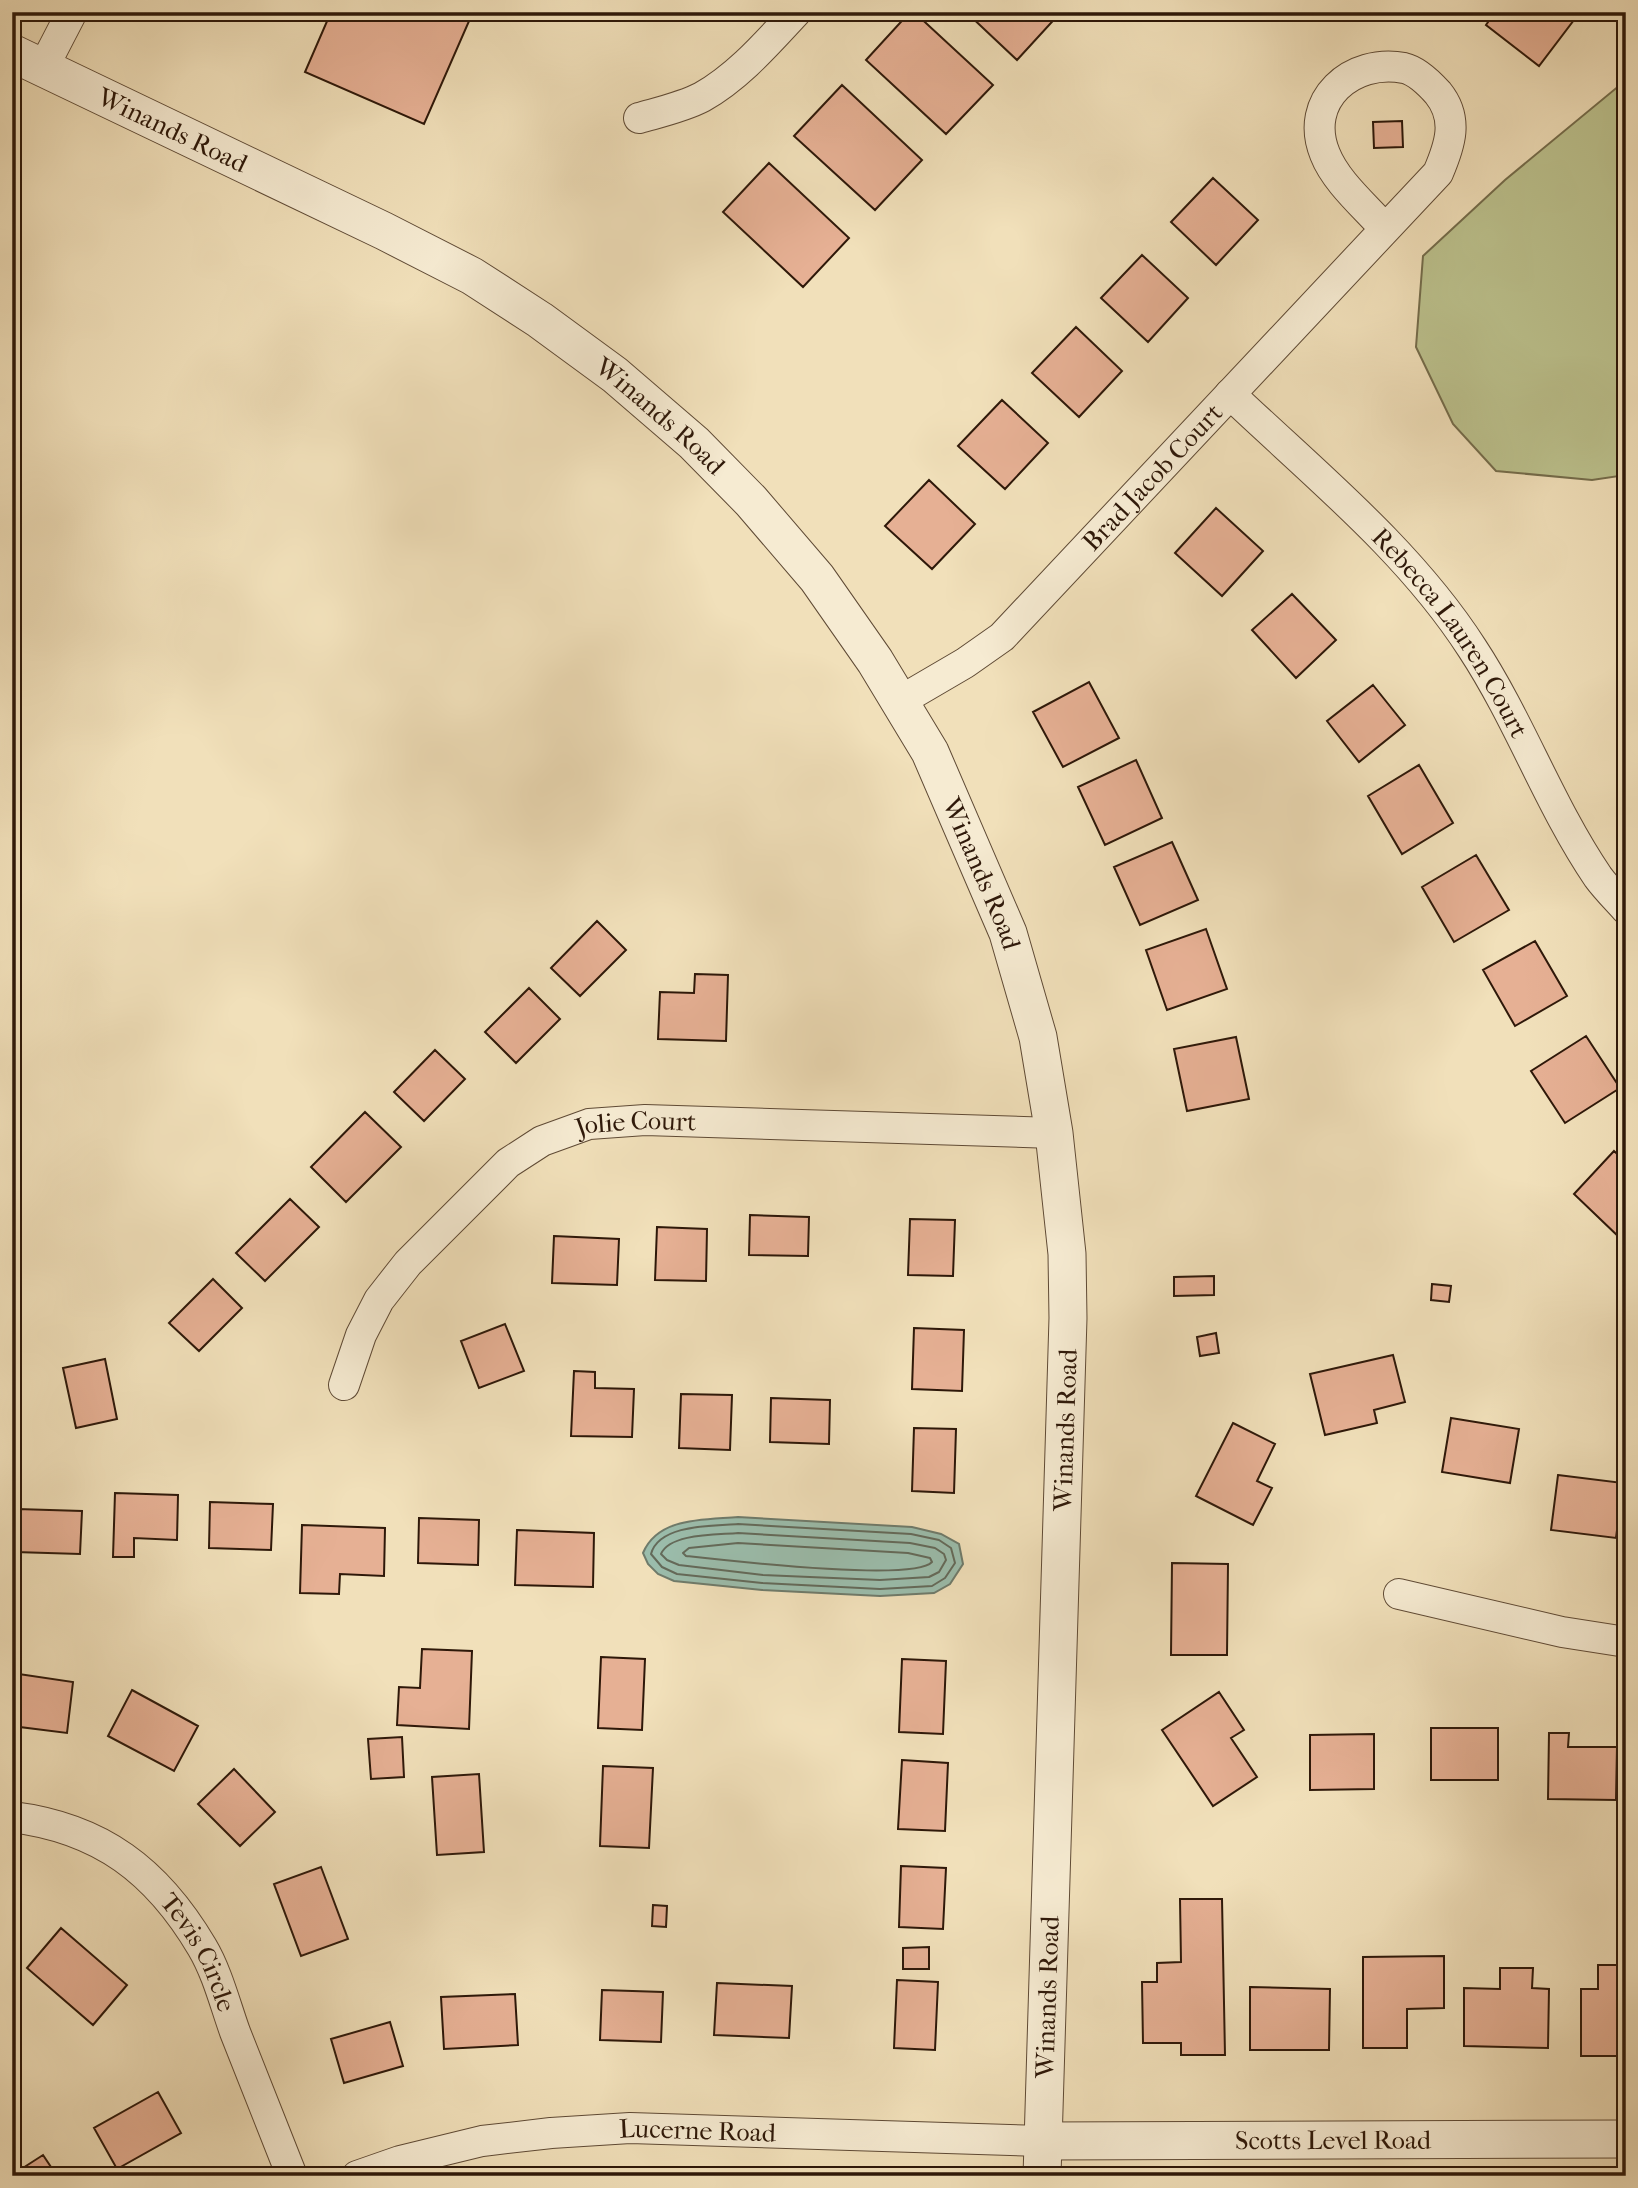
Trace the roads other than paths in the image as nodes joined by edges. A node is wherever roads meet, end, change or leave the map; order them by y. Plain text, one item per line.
1 (72, 12) edge
2 (796, 12) edge
3 (28, 61) edge
4 (639, 118) dead end
5 (1385, 229) junction
6 (1230, 394) junction
7 (900, 701) junction
8 (1626, 909) edge
9 (1054, 1133) junction
10 (344, 1385) dead end
11 (1399, 1594) dead end
12 (1626, 1642) edge
13 (12, 1817) edge
14 (1626, 2139) edge
15 (1042, 2158) edge
16 (292, 2176) edge
17 (357, 2176) edge

1 - 3 street
2 - 4 street
3 - 7 street, Winands Road
5 - 5 street, Brad Jacob Court
5 - 6 street, Brad Jacob Court
6 - 7 street, Brad Jacob Court
6 - 8 street, Rebecca Lauren Court
7 - 9 street, Winands Road
9 - 10 street, Jolie Court
9 - 15 street, Winands Road
11 - 12 street
13 - 16 street, Tevis Circle
14 - 15 street, Scotts Level Road
15 - 17 street, Lucerne Road

